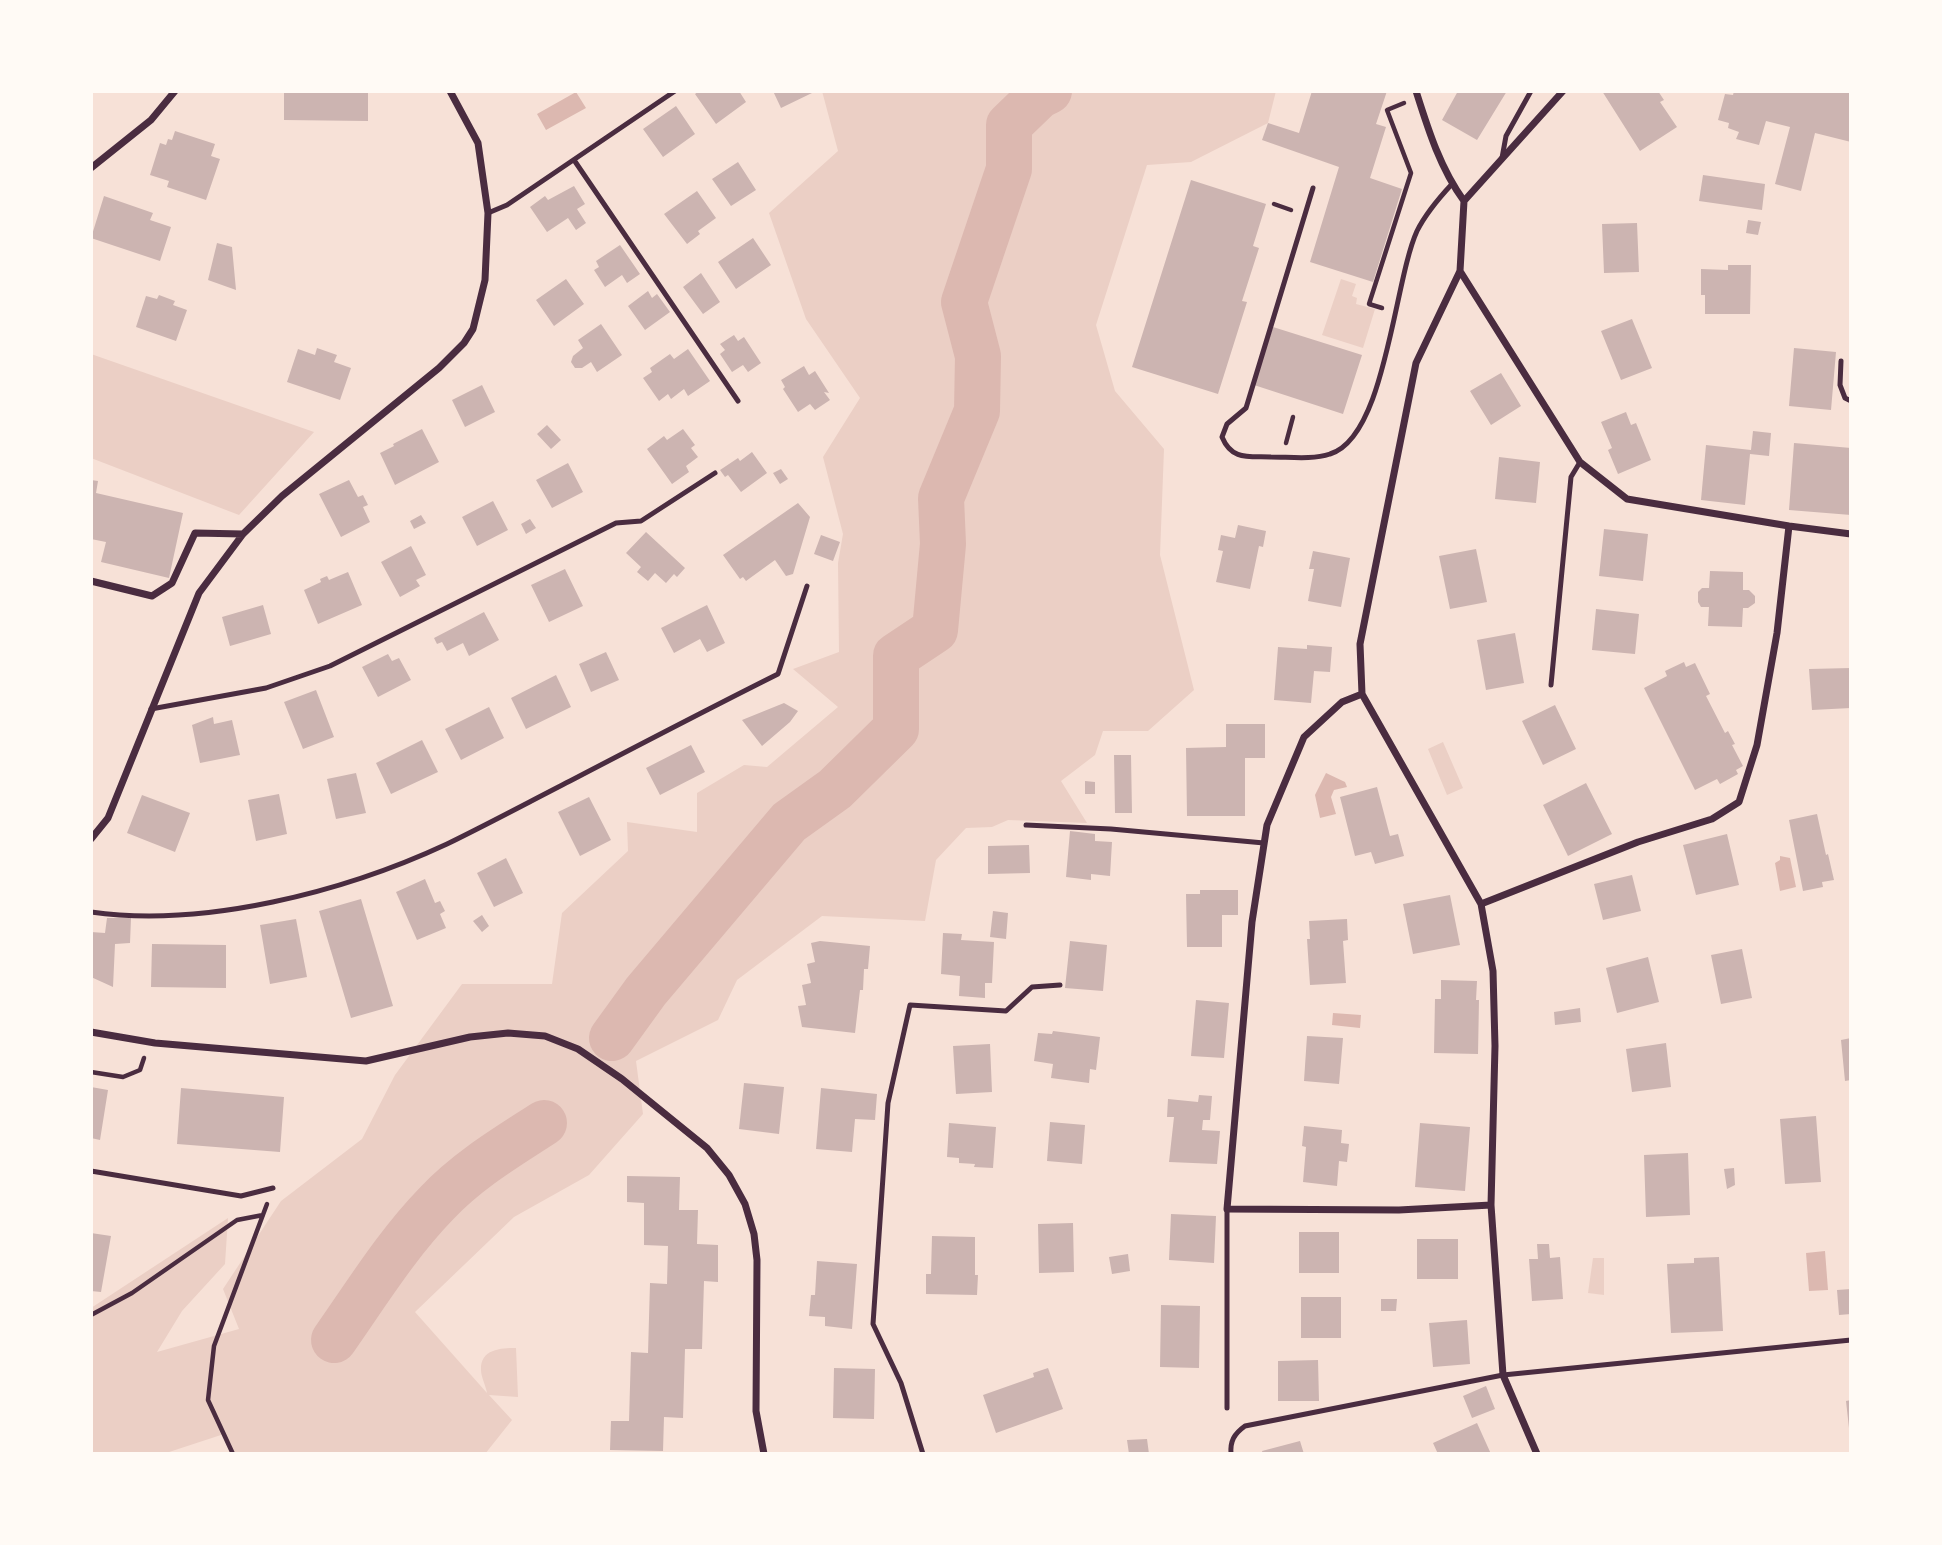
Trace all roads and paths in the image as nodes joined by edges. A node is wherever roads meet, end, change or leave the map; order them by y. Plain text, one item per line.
1 (175, 91) edge
2 (450, 91) edge
3 (675, 91) edge
4 (1531, 91) edge
5 (1563, 91) edge
6 (1417, 94) edge
7 (1501, 159) junction
8 (574, 160) junction
9 (91, 169) edge
10 (1452, 184) junction
11 (1313, 188) dead end
12 (1464, 201) junction
13 (488, 213) junction
14 (1460, 271) junction
15 (1369, 304) dead end
16 (1841, 361) dead end
17 (738, 401) dead end
18 (1851, 401) edge
19 (1293, 417) dead end
20 (1282, 457) junction
21 (1580, 462) junction
22 (715, 473) dead end
23 (1789, 526) junction
24 (243, 534) junction
25 (1851, 534) edge
26 (91, 581) edge
27 (807, 586) dead end
28 (1551, 685) dead end
29 (1362, 694) junction
30 (151, 709) junction
31 (1026, 825) dead end
32 (91, 839) edge
33 (1264, 844) junction
34 (1481, 904) junction
35 (91, 912) edge
36 (1060, 985) dead end
37 (91, 1032) edge
38 (144, 1058) dead end
39 (91, 1072) edge
40 (91, 1171) edge
41 (273, 1188) dead end
42 (1491, 1205) junction
43 (1227, 1209) junction
44 (91, 1315) edge
45 (1851, 1340) edge
46 (1503, 1375) junction
47 (1227, 1408) dead end
48 (233, 1454) edge
49 (764, 1454) edge
50 (923, 1454) edge
51 (1231, 1454) edge
52 (1537, 1454) edge

1 - 9 street
2 - 13 street
3 - 8 lane
4 - 7 lane
5 - 7 street
6 - 10 street
6 - 15 path
7 - 12 street
8 - 13 lane
8 - 17 lane
10 - 12 street
10 - 20 lane
11 - 20 lane
12 - 14 street
13 - 24 street
14 - 21 street
14 - 29 street
16 - 18 lane
19 - 20 path
21 - 23 street
21 - 28 lane
22 - 30 lane
23 - 25 street
23 - 34 street
24 - 26 street
24 - 30 street
27 - 35 lane
29 - 33 street
29 - 34 street
30 - 32 street
31 - 33 lane
33 - 43 street
34 - 42 street
36 - 50 lane
37 - 49 street
38 - 39 path
40 - 41 lane
42 - 43 street
42 - 46 street
43 - 47 lane
44 - 48 path
45 - 46 lane
46 - 51 lane
46 - 52 street

